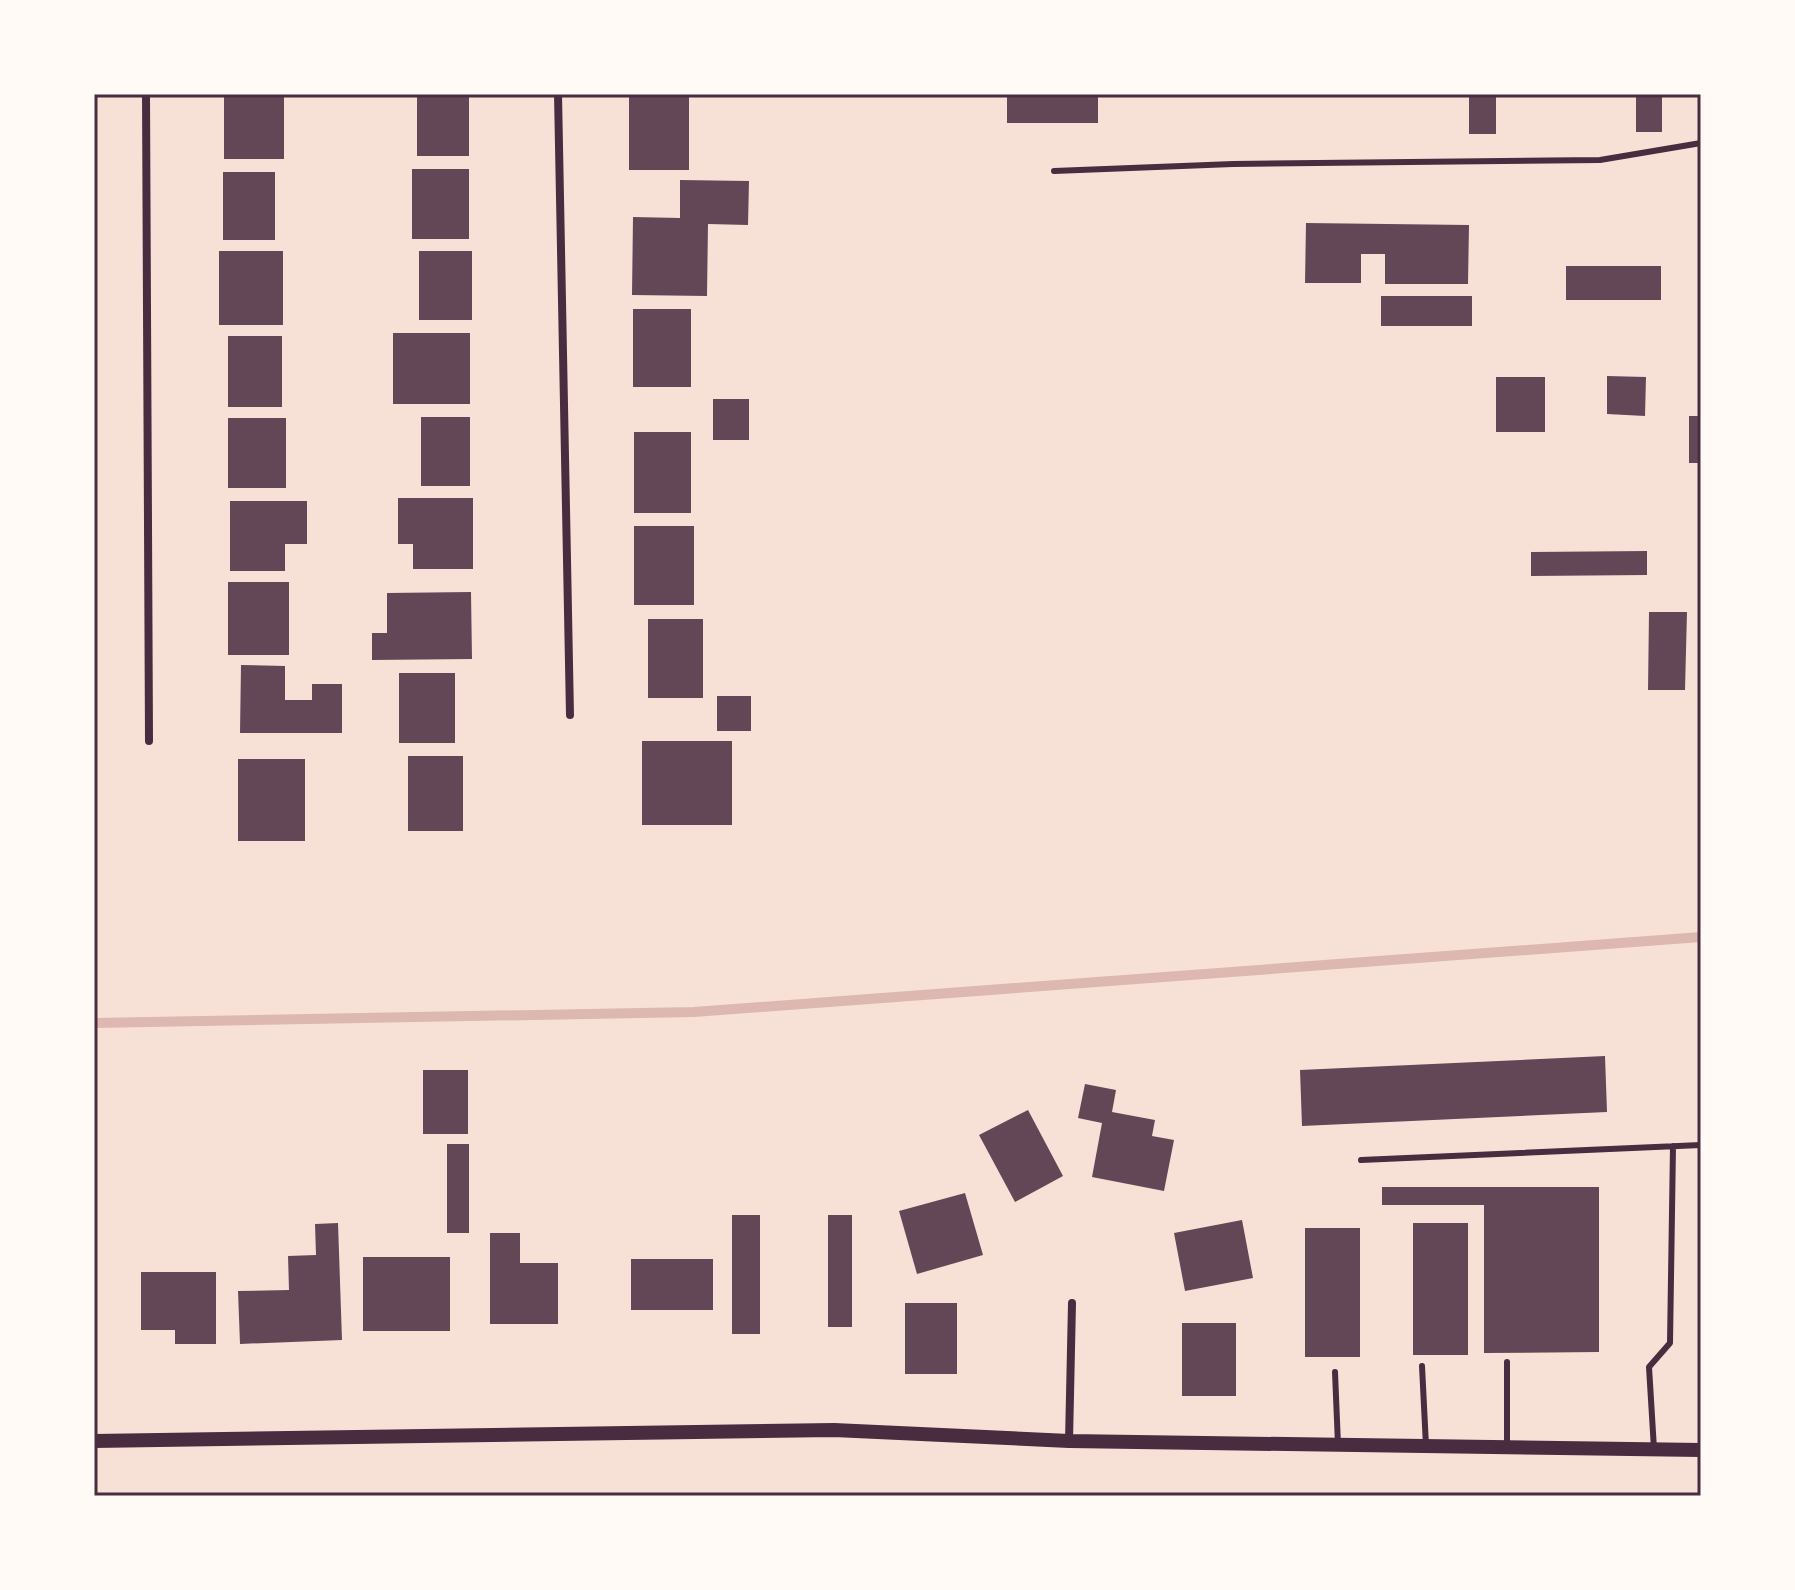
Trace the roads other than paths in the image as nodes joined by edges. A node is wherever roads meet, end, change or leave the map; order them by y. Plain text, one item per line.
1 (146, 94) edge
2 (558, 94) edge
3 (1701, 143) edge
4 (1054, 171) dead end
5 (570, 715) dead end
6 (149, 741) dead end
7 (1701, 1145) edge
8 (1673, 1146) junction
9 (1361, 1160) dead end
10 (1072, 1303) dead end
11 (1507, 1362) dead end
12 (1422, 1366) dead end
13 (1335, 1372) dead end
14 (94, 1441) edge
15 (1069, 1441) junction
16 (1338, 1445) junction
17 (1426, 1446) junction
18 (1507, 1446) junction
19 (1654, 1449) junction
20 (1701, 1450) edge

1 - 6 street
2 - 5 street
3 - 4 lane
7 - 8 lane
8 - 9 lane
8 - 19 lane
10 - 15 street
11 - 18 lane
12 - 17 lane
13 - 16 lane
14 - 15 street
15 - 16 street
16 - 17 street
17 - 18 street
18 - 19 street
19 - 20 street

